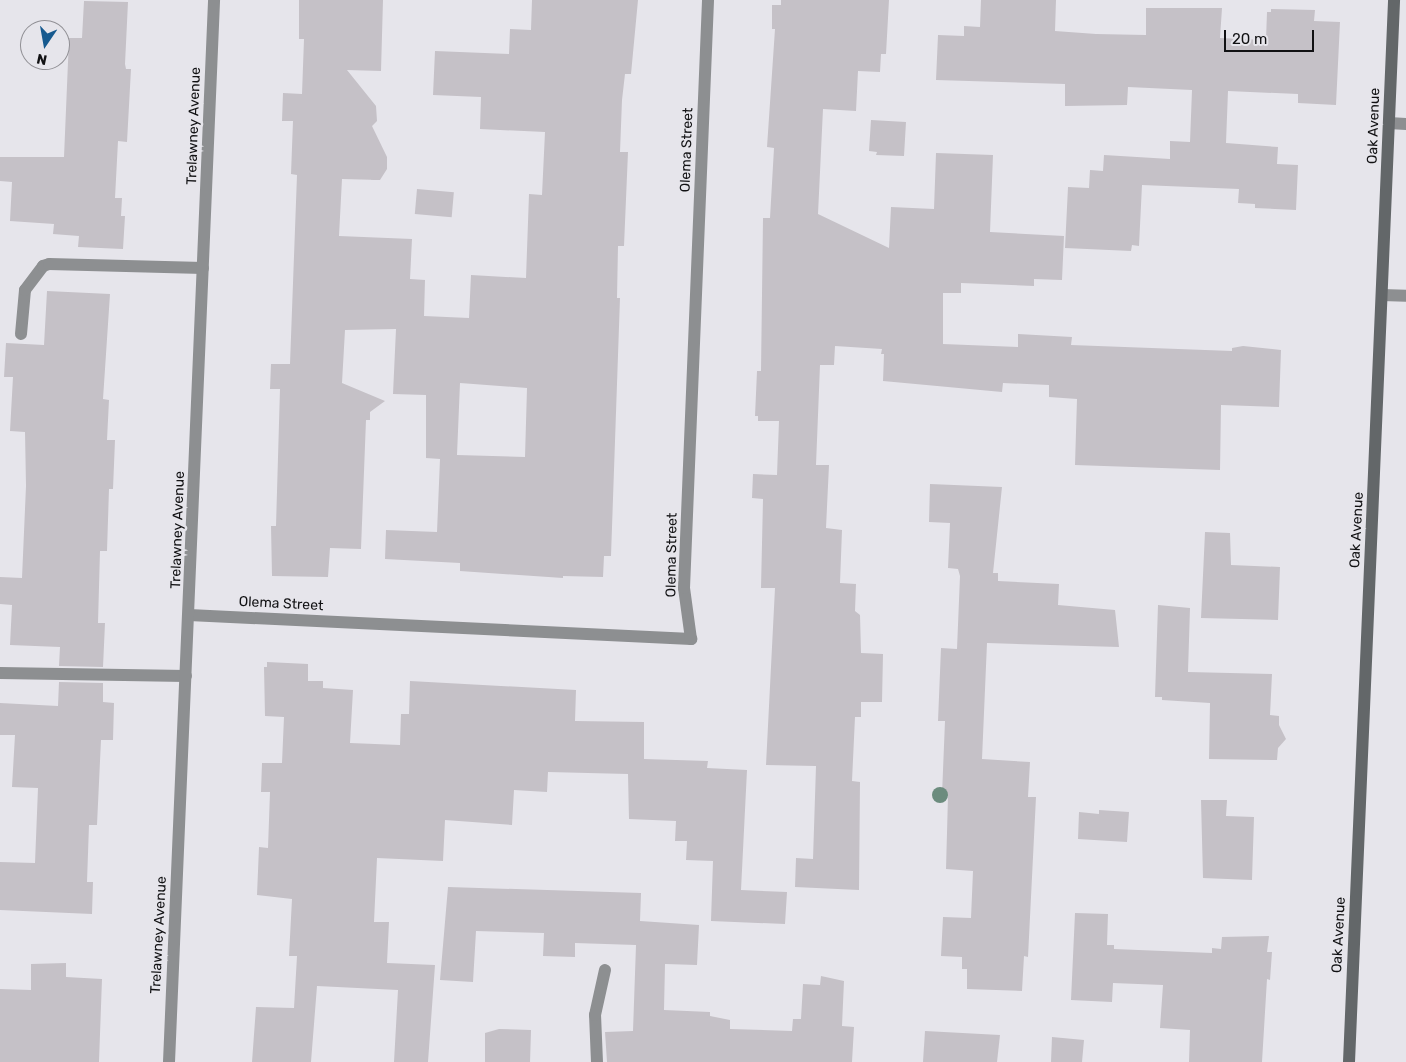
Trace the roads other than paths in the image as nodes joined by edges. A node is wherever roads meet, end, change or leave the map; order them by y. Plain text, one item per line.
1 (214, 0) edge
2 (708, 0) edge
3 (1394, 0) edge
4 (1390, 123) junction
5 (1406, 124) edge
6 (203, 268) junction
7 (1382, 294) junction
8 (1406, 296) edge
9 (21, 334) dead end
10 (189, 615) junction
11 (0, 673) edge
12 (186, 676) junction
13 (605, 970) dead end
14 (169, 1062) edge
15 (598, 1062) edge
16 (1348, 1062) edge

1 - 6 street, Trelawney Avenue
2 - 10 street, Olema Street
3 - 4 street, Oak Avenue
4 - 5 street
4 - 7 street, Oak Avenue
6 - 9 street
6 - 10 street, Trelawney Avenue
7 - 8 street
7 - 16 street, Oak Avenue
10 - 12 street, Trelawney Avenue
11 - 12 street
12 - 14 street, Trelawney Avenue
13 - 15 street

